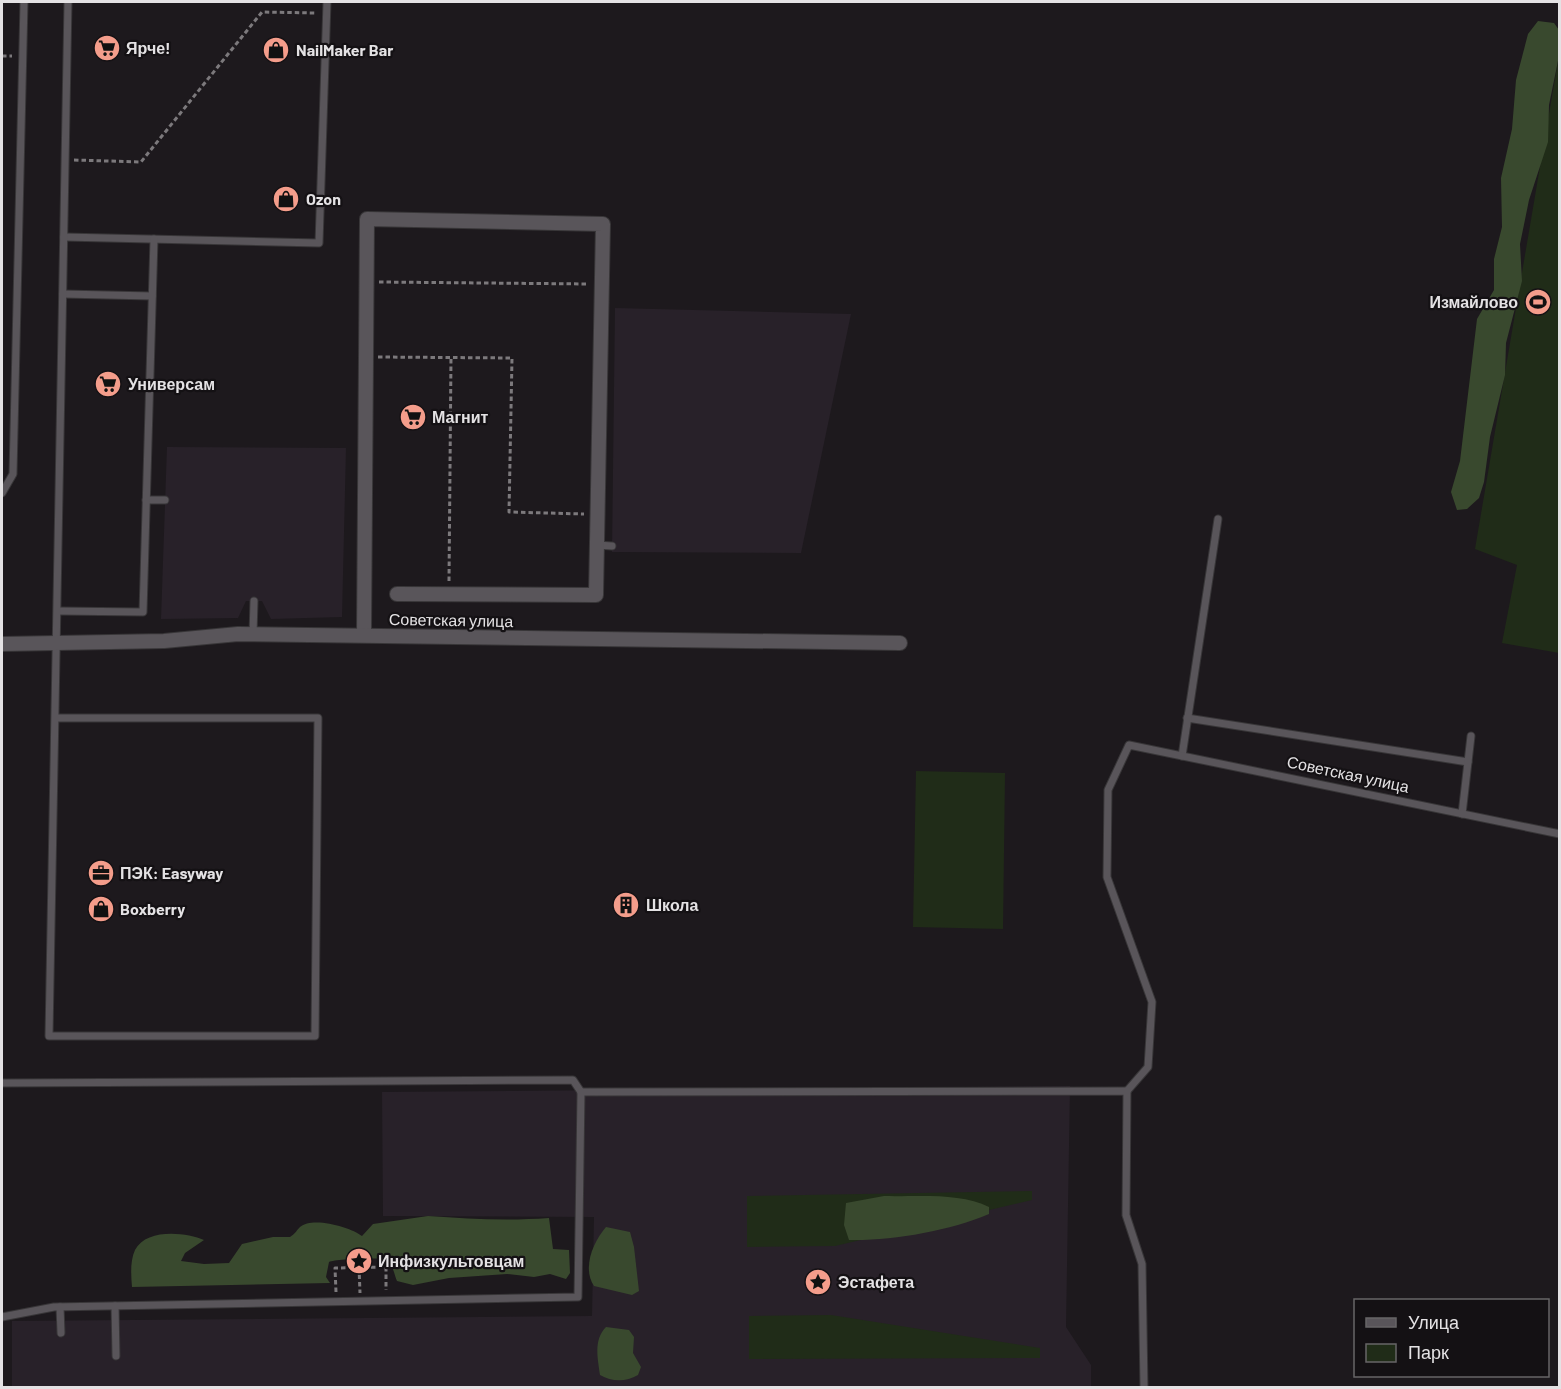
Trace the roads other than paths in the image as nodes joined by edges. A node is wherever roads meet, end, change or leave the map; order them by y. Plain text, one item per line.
1 (24, 2) edge
2 (68, 2) edge
3 (327, 2) edge
4 (64, 237) junction
5 (154, 239) junction
6 (63, 294) junction
7 (152, 296) junction
8 (2, 493) edge
9 (146, 500) junction
10 (165, 500) dead end
11 (1218, 519) dead end
12 (597, 545) junction
13 (612, 546) dead end
14 (397, 594) dead end
15 (254, 601) dead end
16 (58, 610) junction
17 (253, 634) junction
18 (364, 635) junction
19 (57, 643) junction
20 (2, 644) edge
21 (900, 644) dead end
22 (56, 718) junction
23 (1187, 718) junction
24 (1471, 736) dead end
25 (1182, 756) junction
26 (1468, 762) junction
27 (1462, 814) junction
28 (1560, 834) edge
29 (2, 1083) edge
30 (1126, 1091) junction
31 (581, 1092) junction
32 (115, 1306) junction
33 (60, 1307) junction
34 (2, 1317) edge
35 (61, 1333) dead end
36 (116, 1356) dead end
37 (1144, 1388) edge

1 - 8 lane
2 - 4 lane
3 - 5 lane
4 - 5 lane
4 - 6 lane
5 - 7 lane
6 - 7 lane
6 - 16 lane
7 - 9 lane
9 - 10 lane
9 - 16 lane
11 - 23 lane
12 - 13 lane
12 - 14 street
12 - 18 street
15 - 17 lane
16 - 19 lane
17 - 18 street, Советская улица
17 - 19 street, Советская улица
18 - 21 street, Советская улица
19 - 20 street, Советская улица
19 - 22 lane
22 - 22 lane
23 - 25 lane
23 - 26 lane
24 - 26 lane
25 - 27 lane, Советская улица
25 - 30 lane, Советская улица
26 - 27 lane
27 - 28 lane, Советская улица
29 - 31 lane
30 - 31 lane
30 - 37 lane
31 - 32 lane
32 - 33 lane
32 - 36 lane
33 - 34 lane
33 - 35 lane

